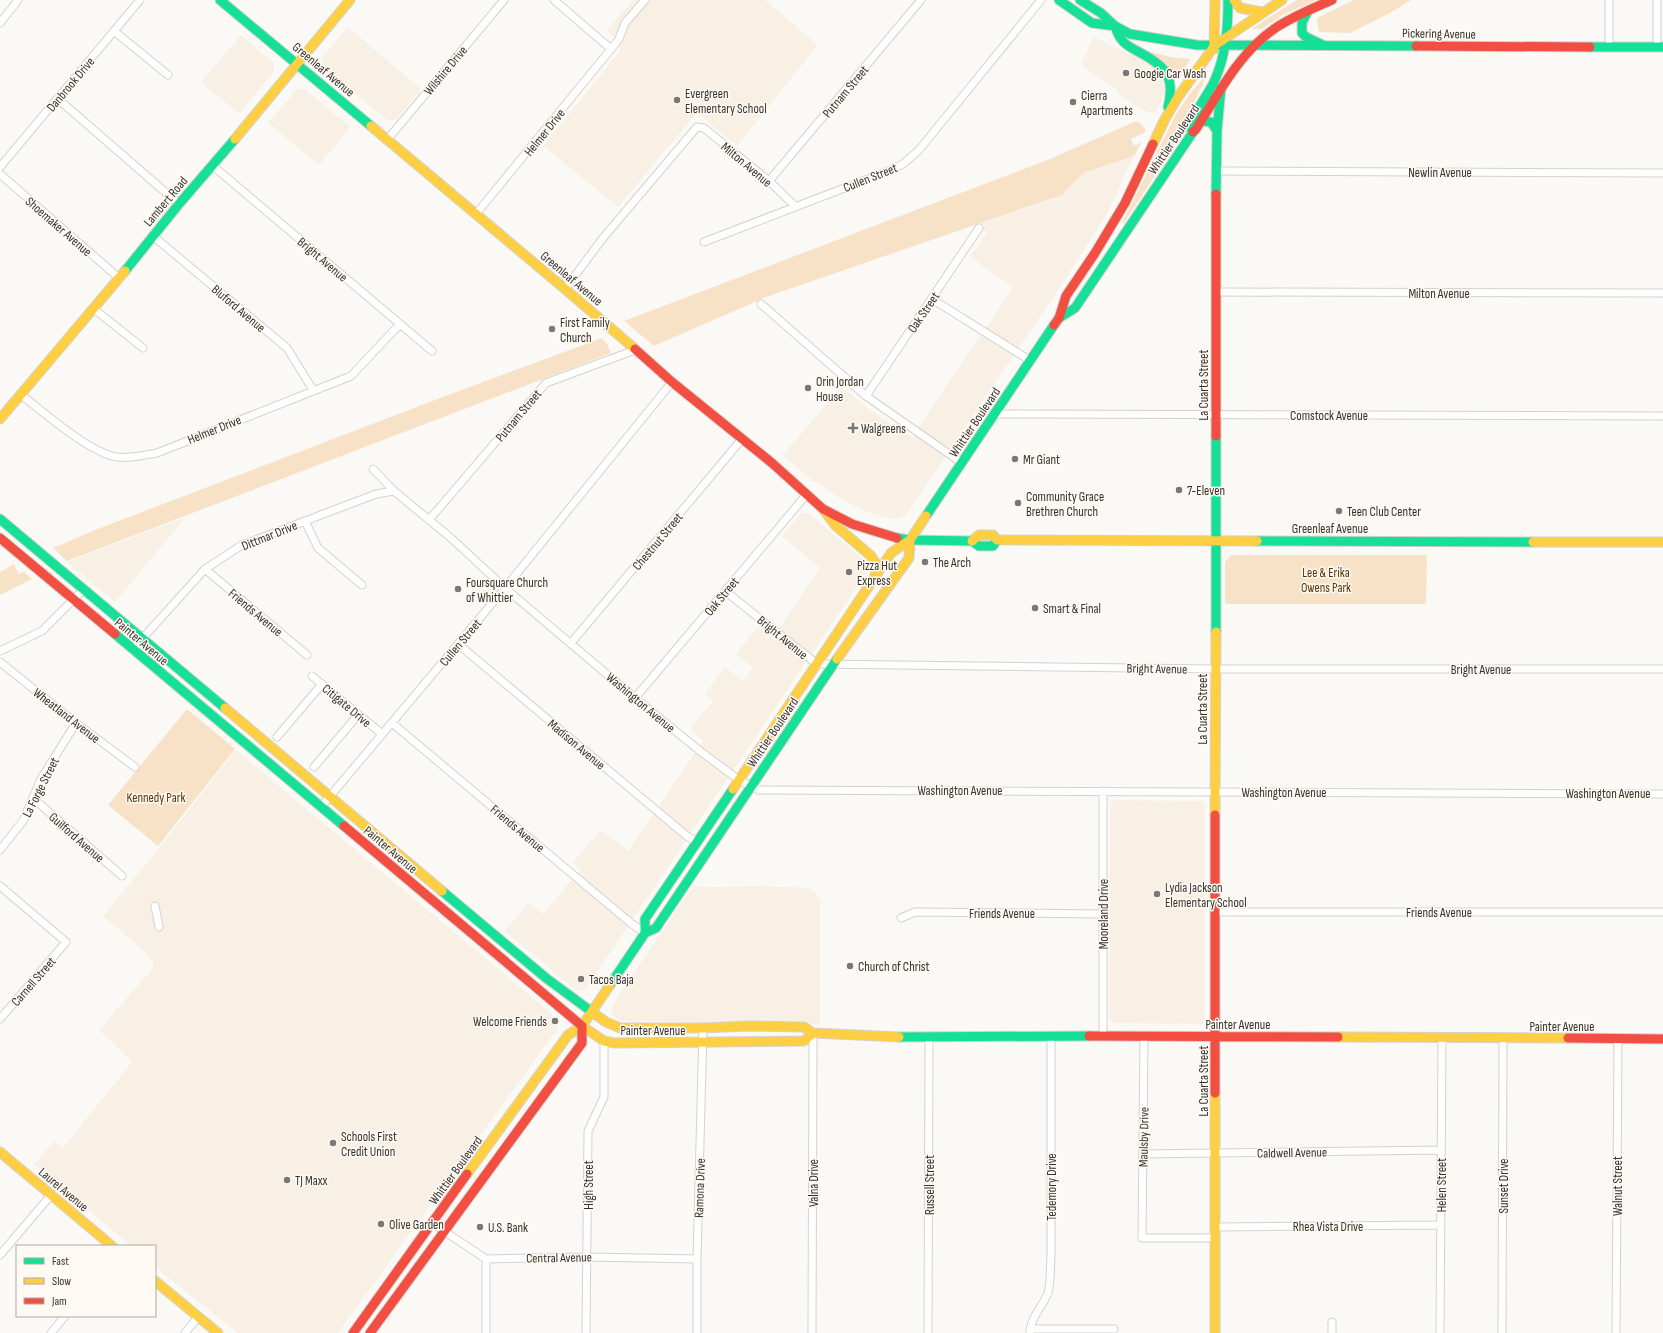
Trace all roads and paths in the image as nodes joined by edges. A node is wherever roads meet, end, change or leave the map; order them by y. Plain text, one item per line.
1 (18, 0) edge
2 (140, 0) edge
3 (220, 0) edge
4 (350, 0) edge
5 (504, 0) edge
6 (554, 0) edge
7 (645, 0) edge
8 (921, 0) edge
9 (1041, 0) edge
10 (1059, 0) edge
11 (1080, 0) edge
12 (1215, 0) edge
13 (1228, 0) edge
14 (1234, 0) edge
15 (1282, 0) edge
16 (1332, 0) edge
17 (1609, 0) edge
18 (1657, 0) edge
19 (1308, 11) junction
20 (1262, 12) junction
21 (0, 24) edge
22 (1115, 26) junction
23 (114, 31) junction
24 (1226, 41) junction
25 (1256, 44) junction
26 (1215, 45) junction
27 (1323, 45) junction
28 (1609, 47) junction
29 (1660, 47) edge
30 (611, 49) junction
31 (298, 64) junction
32 (168, 75) dead end
33 (1222, 86) junction
34 (58, 99) junction
35 (1198, 118) junction
36 (1165, 119) junction
37 (1217, 131) junction
38 (387, 140) junction
39 (213, 166) junction
40 (0, 167) edge
41 (1217, 171) junction
42 (1663, 173) edge
43 (0, 174) edge
44 (769, 181) junction
45 (179, 204) junction
46 (795, 206) junction
47 (476, 214) junction
48 (979, 228) dead end
49 (153, 236) junction
50 (704, 242) dead end
51 (119, 278) junction
52 (564, 288) junction
53 (1216, 292) junction
54 (1663, 293) edge
55 (932, 299) junction
56 (760, 304) dead end
57 (94, 309) junction
58 (1059, 318) junction
59 (400, 324) junction
60 (143, 348) dead end
61 (635, 350) junction
62 (432, 351) dead end
63 (1031, 361) junction
64 (672, 382) junction
65 (313, 390) junction
66 (20, 394) junction
67 (866, 396) junction
68 (995, 414) junction
69 (1216, 415) junction
70 (1663, 416) edge
71 (0, 419) edge
72 (742, 438) junction
73 (962, 462) junction
74 (373, 469) dead end
75 (394, 491) junction
76 (807, 494) junction
77 (823, 509) junction
78 (0, 519) edge
79 (429, 520) junction
80 (305, 521) junction
81 (0, 538) edge
82 (910, 540) junction
83 (1216, 541) junction
84 (1663, 542) edge
85 (205, 569) junction
86 (875, 575) junction
87 (362, 585) dead end
88 (505, 588) junction
89 (83, 590) junction
90 (725, 591) junction
91 (73, 600) junction
92 (142, 639) junction
93 (571, 643) junction
94 (458, 644) junction
95 (134, 650) junction
96 (0, 651) edge
97 (306, 655) dead end
98 (0, 662) edge
99 (817, 664) junction
100 (833, 664) junction
101 (1216, 669) junction
102 (1663, 669) edge
103 (312, 676) dead end
104 (322, 684) junction
105 (635, 698) junction
106 (358, 715) junction
107 (76, 723) junction
108 (392, 723) junction
109 (382, 734) junction
110 (278, 737) dead end
111 (135, 767) dead end
112 (314, 767) dead end
113 (739, 780) junction
114 (752, 786) junction
115 (1103, 791) junction
116 (1216, 792) junction
117 (1663, 794) edge
118 (33, 798) junction
119 (330, 798) junction
120 (321, 808) junction
121 (353, 834) junction
122 (698, 842) junction
123 (0, 850) edge
124 (394, 851) junction
125 (122, 876) dead end
126 (0, 886) edge
127 (155, 906) dead end
128 (1215, 912) junction
129 (1663, 912) edge
130 (1103, 914) junction
131 (901, 918) dead end
132 (159, 927) dead end
133 (645, 933) junction
134 (592, 1012) junction
135 (0, 1020) edge
136 (582, 1026) junction
137 (703, 1028) junction
138 (813, 1033) junction
139 (1216, 1036) junction
140 (930, 1037) junction
141 (1051, 1037) junction
142 (1103, 1037) junction
143 (1144, 1037) junction
144 (1442, 1038) junction
145 (1503, 1038) junction
146 (1618, 1039) junction
147 (1663, 1039) edge
148 (604, 1041) junction
149 (704, 1043) junction
150 (1441, 1150) junction
151 (0, 1152) edge
152 (1215, 1153) junction
153 (1143, 1154) junction
154 (51, 1195) junction
155 (432, 1223) junction
156 (1441, 1225) junction
157 (1215, 1227) junction
158 (444, 1231) junction
159 (1215, 1238) junction
160 (111, 1245) edge
161 (0, 1255) edge
162 (587, 1257) junction
163 (486, 1259) junction
164 (697, 1259) junction
165 (156, 1282) edge
166 (64, 1317) edge
167 (198, 1317) junction
168 (1332, 1322) dead end
169 (1114, 1329) dead end
170 (1030, 1331) edge
171 (51, 1333) edge
172 (185, 1333) edge
173 (218, 1333) edge
174 (353, 1333) edge
175 (370, 1333) edge
176 (486, 1333) edge
177 (586, 1333) edge
178 (697, 1333) edge
179 (812, 1333) edge
180 (928, 1333) edge
181 (1215, 1333) edge
182 (1332, 1333) edge
183 (1440, 1333) edge
184 (1502, 1333) edge
185 (1616, 1333) edge

1 - 21 street
2 - 23 street, Danbrook Drive
3 - 31 main road, Greenleaf Avenue
4 - 31 main road, Lambert Road
5 - 38 street, Wilshire Drive
6 - 30 street
7 - 30 street, Helmer Drive
8 - 44 street, Putnam Street
9 - 46 street, Cullen Street
10 - 22 main road
11 - 22 main road
12 - 26 main road
13 - 24 main road
14 - 20 main road
15 - 20 main road, Whittier Boulevard
16 - 19 main road, Whittier Boulevard
17 - 28 street
18 - 29 street
19 - 25 main road, Whittier Boulevard
19 - 27 main road
20 - 24 main road, Whittier Boulevard
22 - 26 main road
22 - 36 main road
23 - 32 street
23 - 34 street, Danbrook Drive
24 - 25 main road, Pickering Avenue
24 - 26 main road, Whittier Boulevard
24 - 35 main road
25 - 27 main road, Pickering Avenue
25 - 33 main road, Whittier Boulevard
26 - 35 main road
26 - 36 main road, Whittier Boulevard
27 - 28 main road, Pickering Avenue
28 - 29 main road, Pickering Avenue
30 - 47 street, Helmer Drive
31 - 38 main road, Greenleaf Avenue
31 - 39 main road, Lambert Road
33 - 35 main road, Whittier Boulevard
33 - 37 main road, La Cuarta Street
34 - 40 street, Danbrook Drive
34 - 45 street
35 - 37 main road
35 - 58 main road, Whittier Boulevard
36 - 58 main road, Whittier Boulevard
37 - 41 main road, La Cuarta Street
38 - 47 main road, Greenleaf Avenue
39 - 45 main road, Lambert Road
39 - 59 street, Bright Avenue
41 - 42 street, Newlin Avenue
41 - 53 main road, La Cuarta Street
43 - 51 street, Shoemaker Avenue
44 - 46 street, Milton Avenue
44 - 52 street, Milton Avenue
45 - 49 main road, Lambert Road
46 - 50 street, Cullen Street
47 - 52 main road, Greenleaf Avenue
48 - 55 street, Oak Street
49 - 51 main road, Lambert Road
49 - 65 street, Bluford Avenue
51 - 57 main road, Lambert Road
52 - 61 main road, Greenleaf Avenue
53 - 54 street, Milton Avenue
53 - 69 main road, La Cuarta Street
55 - 63 street
55 - 67 street, Oak Street
56 - 67 street
57 - 60 street
57 - 66 main road, Lambert Road
58 - 63 main road, Whittier Boulevard
59 - 62 street, Bright Avenue
59 - 65 street, Helmer Drive
61 - 64 main road, Greenleaf Avenue
61 - 79 street, Putnam Street
63 - 68 main road, Whittier Boulevard
64 - 72 main road, Greenleaf Avenue
64 - 88 street, Cullen Street
65 - 66 street, Helmer Drive
66 - 71 main road, Lambert Road
67 - 73 street
68 - 69 street, Comstock Avenue
68 - 73 main road, Whittier Boulevard
69 - 70 street, Comstock Avenue
69 - 83 main road, La Cuarta Street
72 - 76 main road, Greenleaf Avenue
72 - 93 street, Chestnut Street
73 - 82 main road, Whittier Boulevard
74 - 75 street, Washington Avenue
75 - 79 street, Washington Avenue
75 - 80 street, Dittmar Drive
76 - 77 main road, Greenleaf Avenue
76 - 90 street, Oak Street
77 - 82 main road, Greenleaf Avenue
77 - 86 main road
78 - 89 main road, Painter Avenue
79 - 88 street, Washington Avenue
80 - 85 street, Dittmar Drive
80 - 87 street
81 - 91 main road, Painter Avenue
82 - 83 main road, Greenleaf Avenue
82 - 86 main road, Whittier Boulevard
82 - 100 main road, Whittier Boulevard
83 - 84 main road, Greenleaf Avenue
83 - 101 main road, La Cuarta Street
85 - 92 street, Dittmar Drive
85 - 97 street, Friends Avenue
86 - 99 main road, Whittier Boulevard
88 - 93 street, Washington Avenue
88 - 94 street, Cullen Street
89 - 91 street
89 - 92 main road, Painter Avenue
90 - 99 street, Bright Avenue
90 - 105 street, Oak Street
91 - 95 main road, Painter Avenue
91 - 96 street
92 - 95 street, Dittmar Drive
92 - 119 main road, Painter Avenue
93 - 105 street, Washington Avenue
94 - 108 street, Cullen Street
94 - 122 street, Madison Avenue
95 - 120 main road, Painter Avenue
98 - 107 street, Wheatland Avenue
99 - 100 street, Bright Avenue
99 - 113 main road, Whittier Boulevard
100 - 101 street, Bright Avenue
100 - 114 main road, Whittier Boulevard
101 - 102 street, Bright Avenue
101 - 116 main road, La Cuarta Street
103 - 104 street, Citigate Drive
104 - 106 street, Citigate Drive
104 - 110 street
105 - 113 street, Washington Avenue
106 - 109 street, Citigate Drive
106 - 112 street
107 - 111 street, Wheatland Avenue
107 - 118 street, La Forge Street
108 - 109 street, Cullen Street
108 - 133 street, Friends Avenue
109 - 119 street, Cullen Street
113 - 114 street, Washington Avenue
113 - 122 main road, Whittier Boulevard
114 - 115 street, Washington Avenue
114 - 133 main road, Whittier Boulevard
115 - 116 street, Washington Avenue
115 - 130 street, Mooreland Drive
116 - 117 street, Washington Avenue
116 - 128 main road, La Cuarta Street
118 - 123 street, La Forge Street
118 - 125 street, Guilford Avenue
119 - 120 street, Cullen Street
119 - 124 main road, Painter Avenue
120 - 121 main road, Painter Avenue
121 - 124 main road
121 - 136 main road, Painter Avenue
122 - 133 main road, Whittier Boulevard
124 - 134 main road, Painter Avenue
126 - 135 street, Carnell Street
127 - 132 street
128 - 129 street, Friends Avenue
128 - 139 main road, La Cuarta Street
130 - 131 street, Friends Avenue
130 - 142 street, Mooreland Drive
133 - 134 main road, Whittier Boulevard
134 - 136 main road, Whittier Boulevard
134 - 137 main road, Painter Avenue
136 - 148 main road, Painter Avenue
136 - 155 main road, Whittier Boulevard
136 - 158 main road, Whittier Boulevard
137 - 138 main road, Painter Avenue
137 - 149 street, Ramona Drive
138 - 140 main road, Painter Avenue
138 - 149 main road, Painter Avenue
138 - 179 street, Valna Drive
139 - 143 main road, Painter Avenue
139 - 144 main road, Painter Avenue
139 - 152 main road, La Cuarta Street
140 - 141 main road, Painter Avenue
140 - 180 street, Russell Street
141 - 142 main road, Painter Avenue
141 - 170 street, Tedemory Drive
142 - 143 main road, Painter Avenue
143 - 153 street, Maulsby Drive
144 - 145 main road, Painter Avenue
144 - 150 street, Helen Street
145 - 146 main road, Painter Avenue
145 - 184 street, Sunset Drive
146 - 147 main road, Painter Avenue
146 - 185 street, Walnut Street
148 - 149 main road, Painter Avenue
148 - 162 street, High Street
149 - 164 street, Ramona Drive
150 - 152 street, Caldwell Avenue
150 - 156 street, Helen Street
151 - 154 main road, Laurel Avenue
152 - 153 street, Caldwell Avenue
152 - 157 main road, La Cuarta Street
153 - 159 street, Maulsby Drive
154 - 160 main road, Laurel Avenue
154 - 161 street
155 - 158 street
155 - 174 main road, Whittier Boulevard
156 - 157 street, Rhea Vista Drive
156 - 183 street, Helen Street
157 - 159 main road, La Cuarta Street
158 - 163 street
158 - 175 main road, Whittier Boulevard
159 - 181 main road, La Cuarta Street
162 - 163 street, Central Avenue
162 - 164 street, Central Avenue
162 - 177 street, High Street
163 - 176 street
164 - 178 street, Ramona Drive
165 - 167 main road
166 - 171 street
167 - 172 street
167 - 173 main road
168 - 182 street
169 - 170 street

